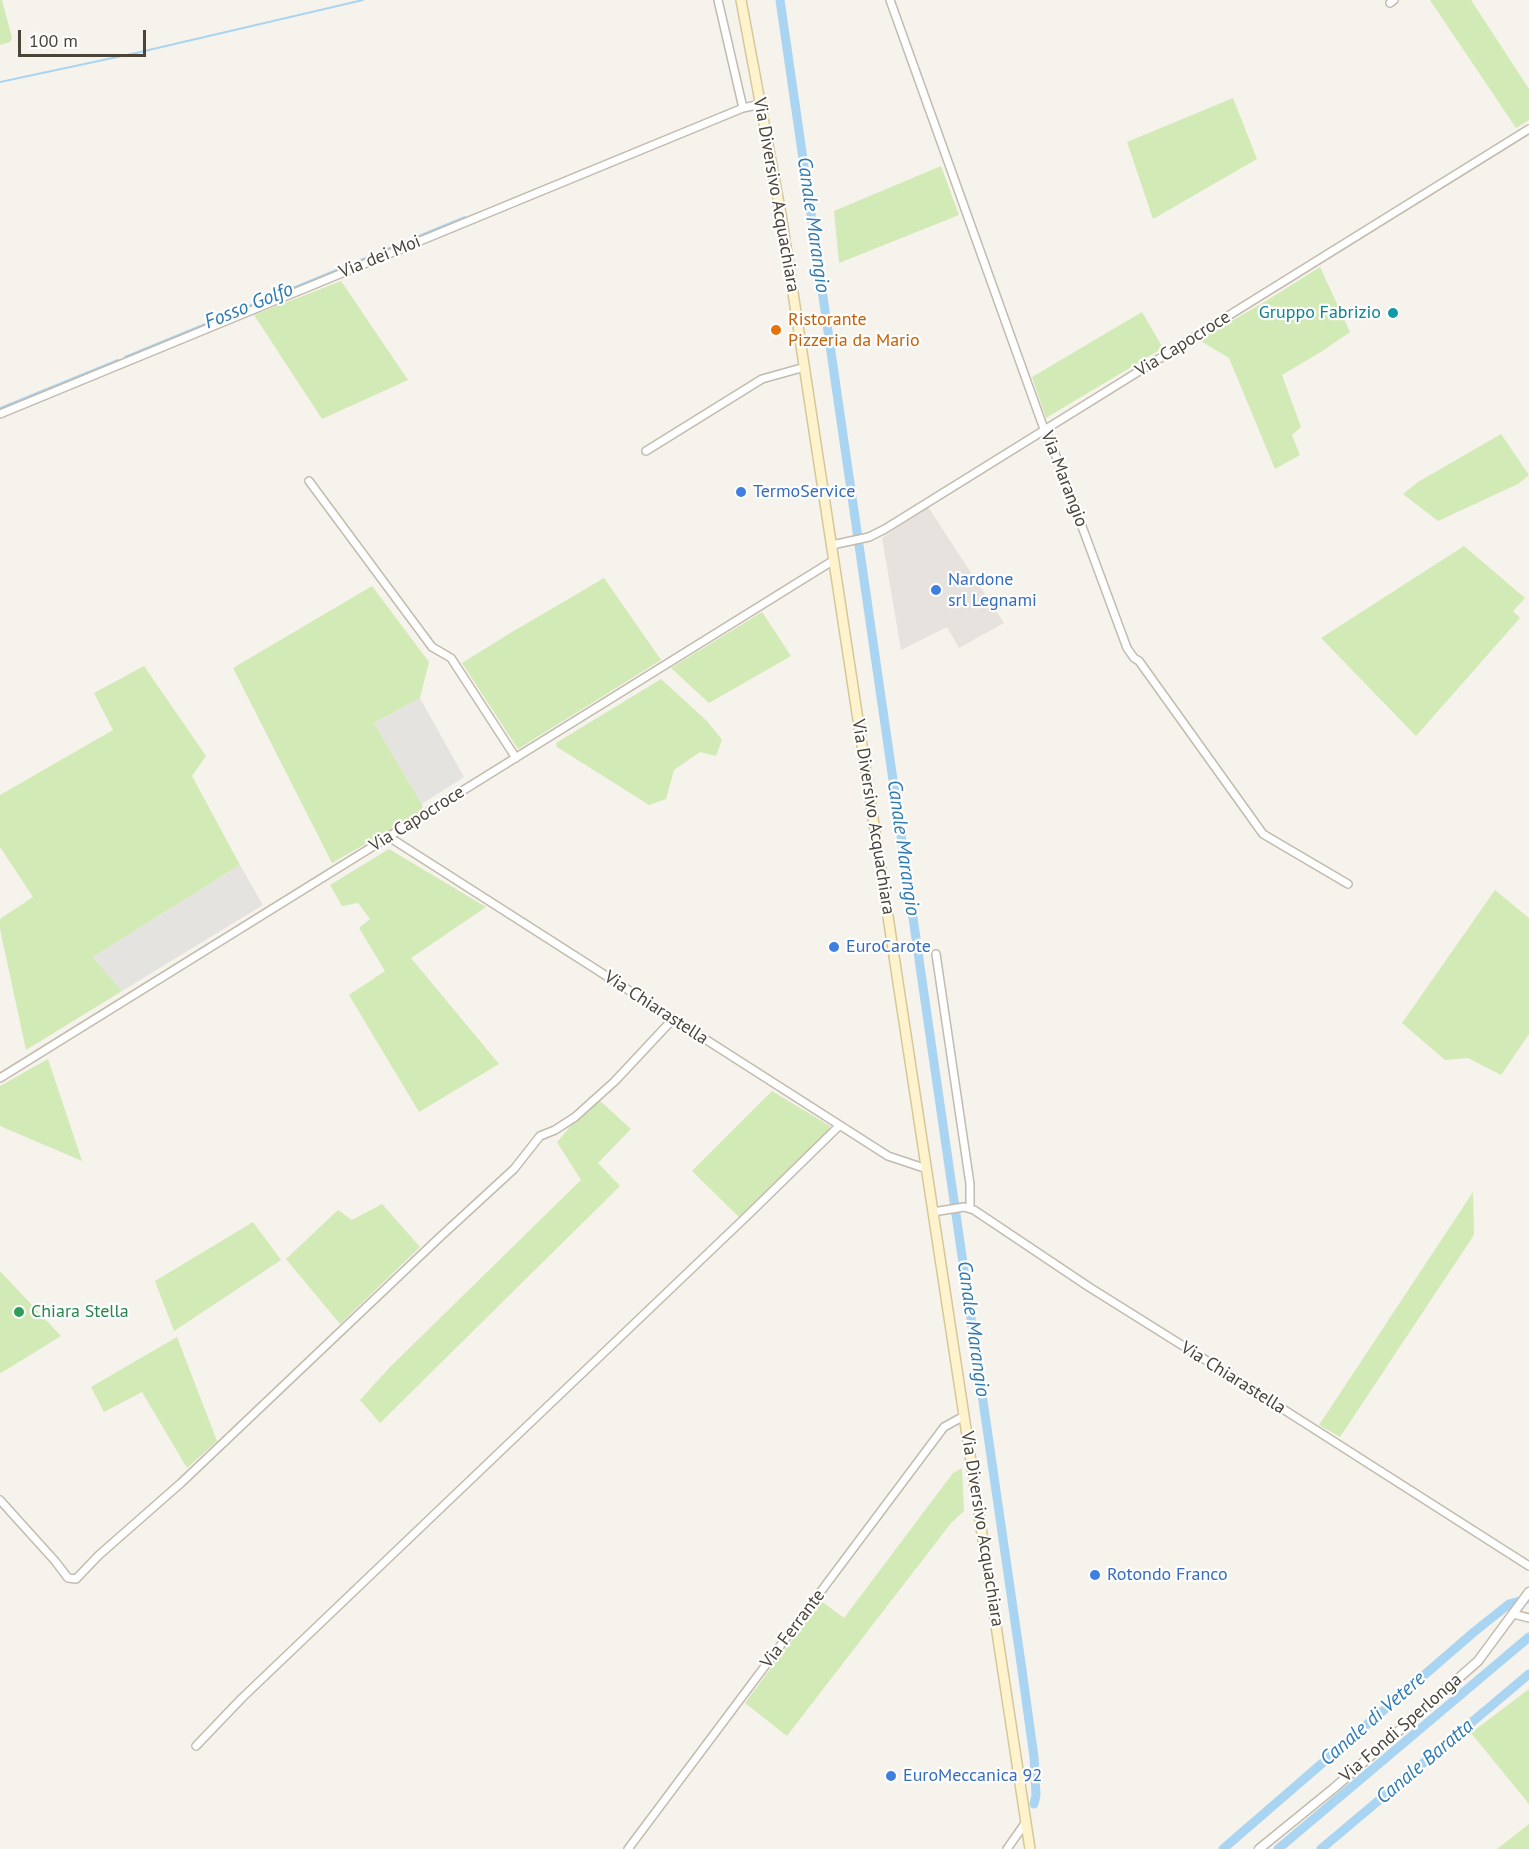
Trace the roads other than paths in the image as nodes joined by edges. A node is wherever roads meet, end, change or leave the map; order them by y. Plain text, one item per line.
1 (718, 0) edge
2 (741, 0) edge
3 (890, 0) edge
4 (761, 104) junction
5 (743, 108) junction
6 (1529, 129) edge
7 (805, 367) junction
8 (0, 414) edge
9 (1044, 429) junction
10 (646, 451) dead end
11 (309, 481) dead end
12 (836, 543) junction
13 (834, 560) junction
14 (516, 758) junction
15 (389, 837) junction
16 (1348, 884) dead end
17 (936, 954) dead end
18 (673, 1019) junction
19 (0, 1078) edge
20 (839, 1126) junction
21 (927, 1169) junction
22 (967, 1207) junction
23 (933, 1212) junction
24 (964, 1416) junction
25 (0, 1500) edge
26 (1529, 1566) edge
27 (1529, 1592) edge
28 (1516, 1611) junction
29 (1528, 1617) edge
30 (196, 1746) dead end
31 (1026, 1821) junction
32 (628, 1849) edge
33 (1007, 1849) edge
34 (1030, 1849) edge
35 (1259, 1849) edge

1 - 5 street
2 - 4 main road, Via Diversivo Acquachiara
3 - 9 street, Via Marangio
4 - 5 street, Via dei Moi
4 - 7 main road, Via Diversivo Acquachiara
5 - 8 street, Via dei Moi
6 - 9 street, Via Capocroce
7 - 10 street
7 - 12 main road, Via Diversivo Acquachiara
9 - 12 street, Via Capocroce
9 - 16 street, Via Marangio
11 - 14 street
12 - 13 main road, Via Diversivo Acquachiara
13 - 14 street, Via Capocroce
13 - 21 main road, Via Diversivo Acquachiara
14 - 15 street, Via Capocroce
15 - 18 street, Via Chiarastella
15 - 19 street, Via Capocroce
17 - 22 street
18 - 20 street, Via Chiarastella
18 - 25 street
20 - 21 street, Via Chiarastella
20 - 30 street
21 - 23 main road, Via Diversivo Acquachiara
22 - 23 street
22 - 26 street, Via Chiarastella
23 - 24 main road, Via Diversivo Acquachiara
24 - 31 main road, Via Diversivo Acquachiara
24 - 32 street, Via Ferrante
27 - 28 street, Via Fondi Sperlonga
28 - 29 street
28 - 35 street, Via Fondi Sperlonga
31 - 33 street
31 - 34 main road, Via Diversivo Acquachiara

